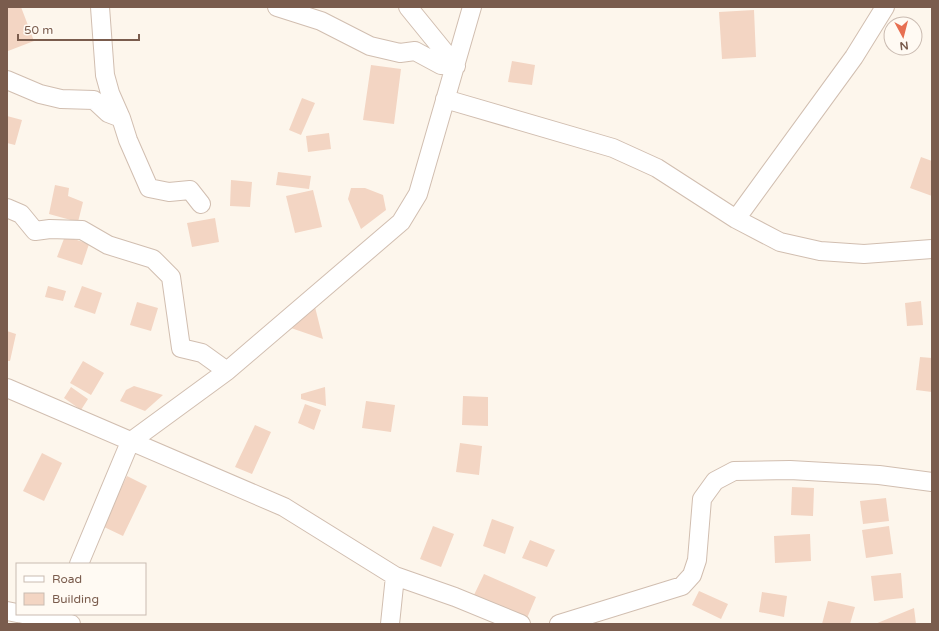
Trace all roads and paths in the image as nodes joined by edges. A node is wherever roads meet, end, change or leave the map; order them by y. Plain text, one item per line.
1 (100, 7) edge
2 (277, 7) edge
3 (408, 7) edge
4 (472, 7) edge
5 (886, 7) edge
6 (456, 66) junction
7 (7, 80) edge
8 (446, 99) junction
9 (121, 118) junction
10 (201, 204) dead end
11 (7, 208) edge
12 (736, 219) junction
13 (932, 249) edge
14 (227, 371) junction
15 (7, 388) edge
16 (130, 442) junction
17 (932, 482) edge
18 (79, 563) edge
19 (395, 576) junction
20 (28, 615) edge
21 (60, 621) edge
22 (390, 624) edge
23 (521, 624) edge
24 (559, 624) edge

1 - 9 street
2 - 6 street
3 - 6 street
4 - 6 street
5 - 12 street
6 - 8 street
7 - 9 street
8 - 12 street
8 - 14 street
9 - 10 street
11 - 14 street
12 - 13 street
14 - 16 street
15 - 16 street
16 - 18 street
16 - 19 street
17 - 24 street
19 - 22 street
19 - 23 street
20 - 21 street

